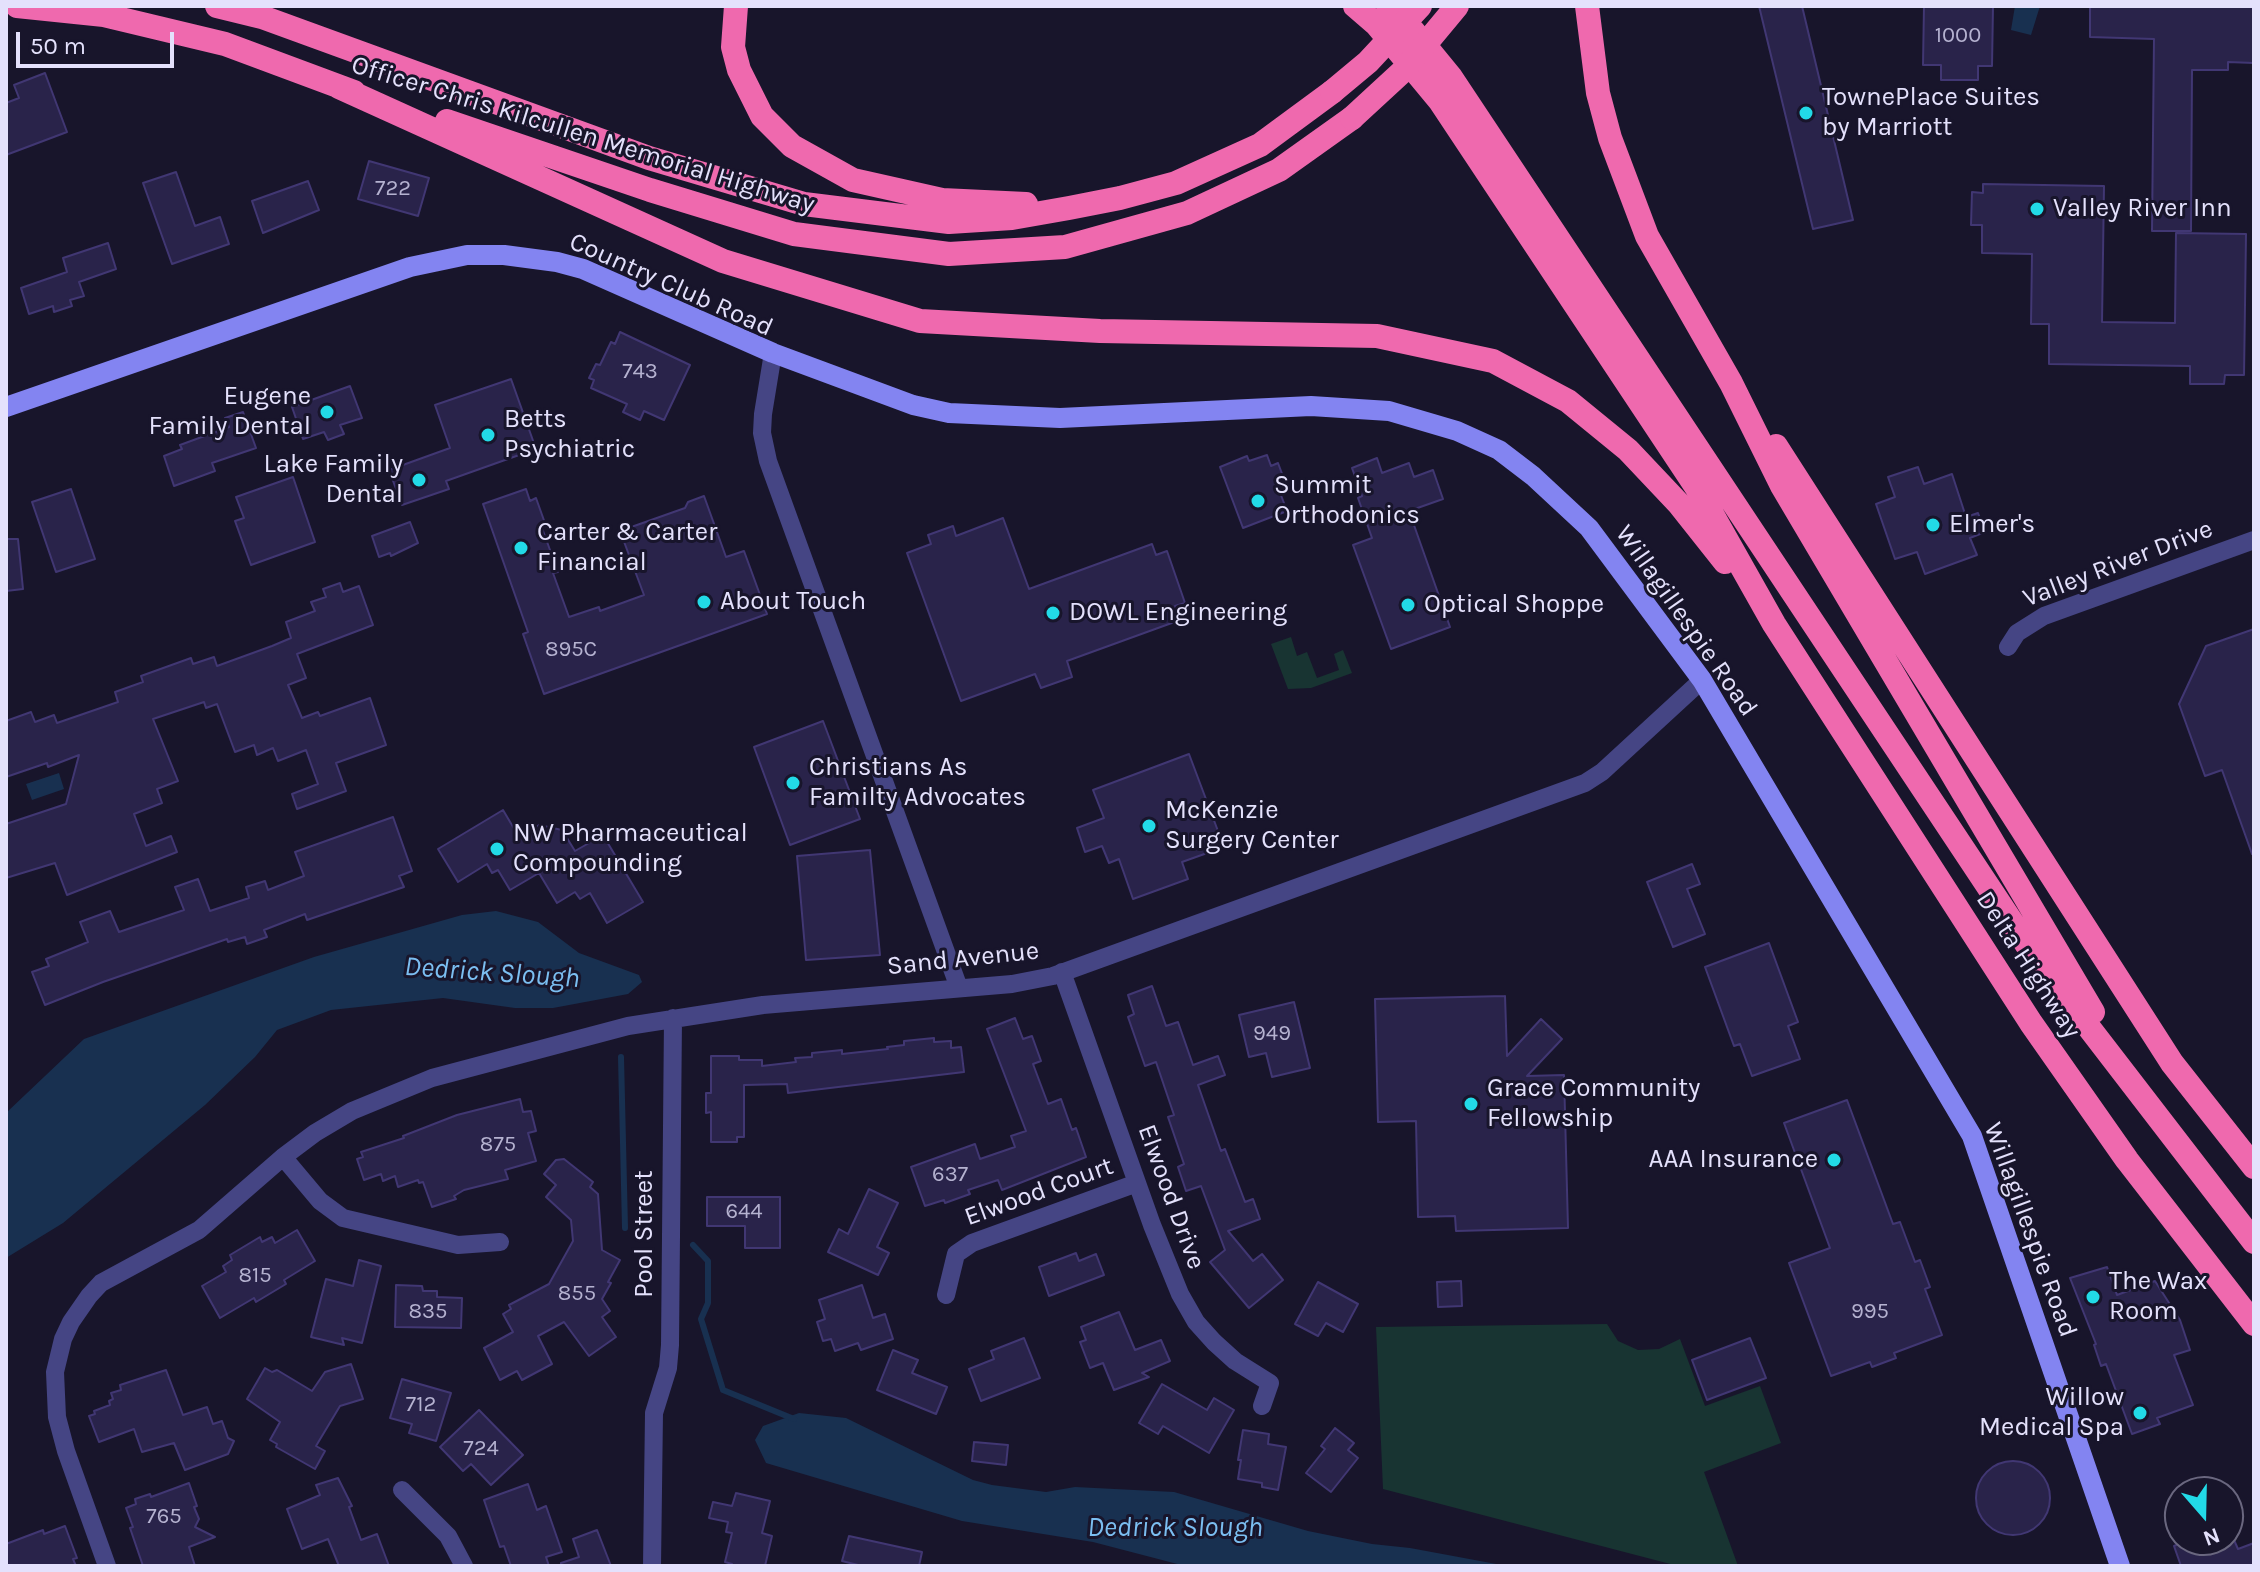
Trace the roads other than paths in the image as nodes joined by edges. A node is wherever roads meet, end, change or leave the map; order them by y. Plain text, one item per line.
1 (17, 6) edge
2 (217, 6) edge
3 (736, 6) edge
4 (1355, 6) edge
5 (1388, 6) edge
6 (1420, 6) edge
7 (1457, 6) edge
8 (1587, 6) edge
9 (339, 87) junction
10 (1069, 208) junction
11 (773, 353) junction
12 (1731, 383) junction
13 (6, 407) edge
14 (2254, 540) edge
15 (1774, 624) junction
16 (2008, 647) dead end
17 (1702, 680) junction
18 (1062, 972) junction
19 (959, 988) junction
20 (673, 1018) junction
21 (2149, 1107) junction
22 (283, 1157) junction
23 (2254, 1167) edge
24 (1137, 1183) junction
25 (500, 1242) dead end
26 (2254, 1242) edge
27 (946, 1295) dead end
28 (2254, 1324) edge
29 (1262, 1406) dead end
30 (402, 1490) dead end
31 (107, 1566) edge
32 (464, 1566) edge
33 (652, 1566) edge
34 (2120, 1566) edge

1 - 9 highway, Officer Chris Kilcullen Memorial Highway
2 - 10 highway, Officer Chris Kilcullen Memorial Highway
3 - 10 highway
4 - 15 highway
5 - 21 highway
6 - 10 highway, Officer Chris Kilcullen Memorial Highway, bridge
7 - 9 highway, Officer Chris Kilcullen Memorial Highway, bridge
8 - 12 highway
9 - 15 highway
11 - 13 street, Country Club Road
11 - 17 street, Willagillespie Road
11 - 19 street, Country Club Road
12 - 21 highway
12 - 23 highway
14 - 16 street, Valley River Drive
15 - 28 highway, Delta Highway
17 - 18 street, Sand Avenue
17 - 34 street, Willagillespie Road
18 - 19 street, Sand Avenue
18 - 24 street, Elwood Drive
19 - 20 street, Sand Avenue
20 - 22 street, Sand Avenue
20 - 33 street, Pool Street
21 - 26 highway
22 - 25 street
22 - 31 street, Sand Avenue
24 - 27 street, Elwood Court
24 - 29 street, Elwood Drive
30 - 32 street

